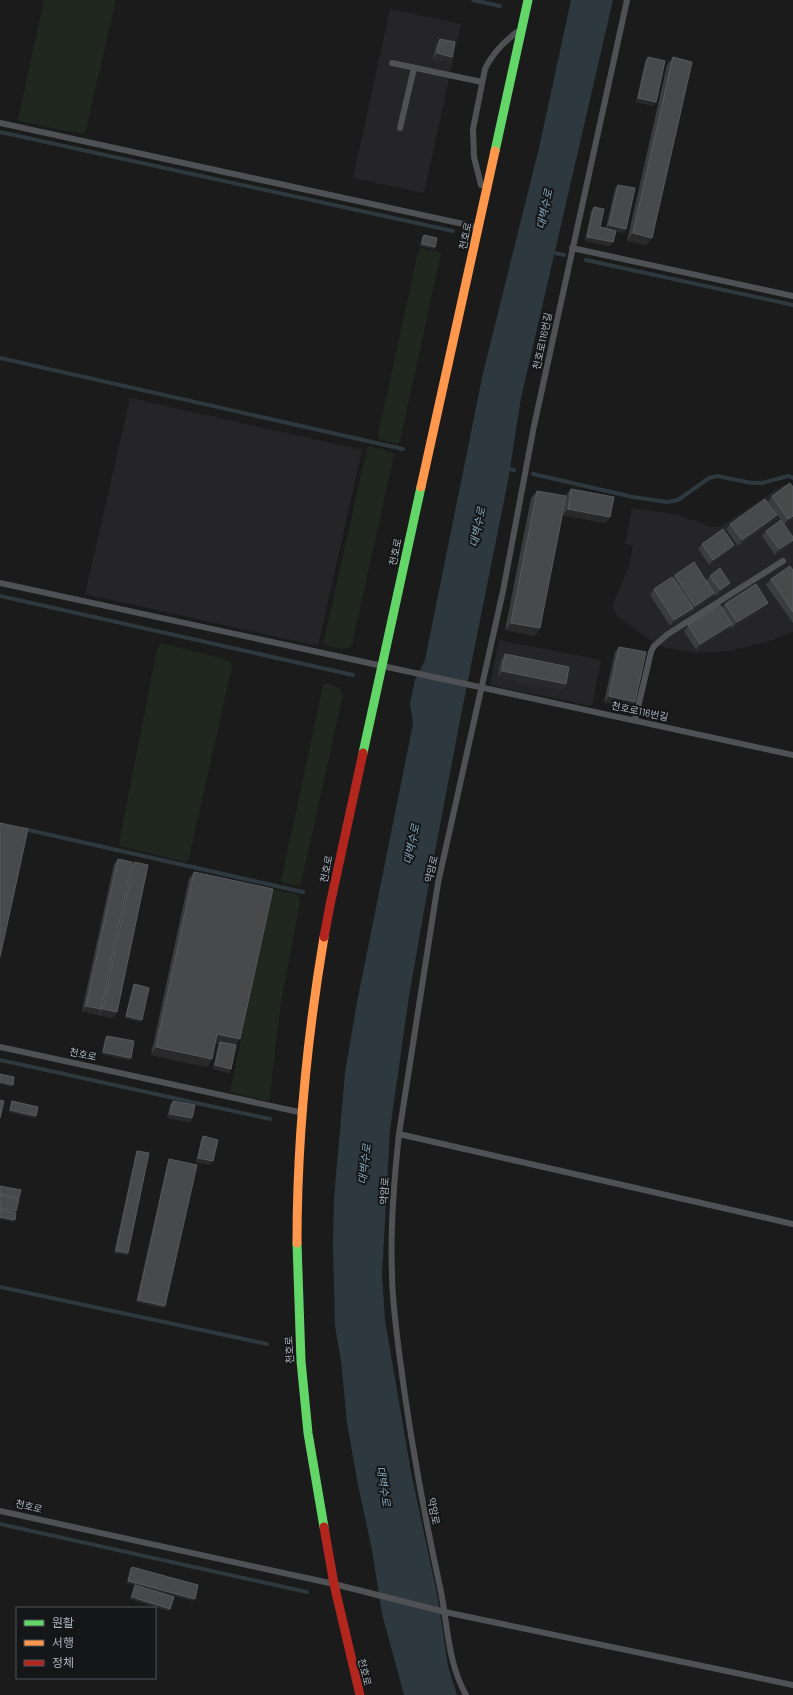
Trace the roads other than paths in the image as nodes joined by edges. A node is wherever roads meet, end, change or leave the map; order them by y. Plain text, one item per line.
1 (528, 0) edge
2 (627, 0) edge
3 (522, 28) junction
4 (392, 63) dead end
5 (414, 68) junction
6 (482, 82) junction
7 (0, 123) edge
8 (400, 128) dead end
9 (484, 198) junction
10 (478, 227) junction
11 (572, 248) junction
12 (793, 296) edge
13 (784, 561) dead end
14 (0, 583) edge
15 (381, 666) junction
16 (480, 687) junction
17 (636, 720) junction
18 (793, 755) edge
19 (0, 1047) edge
20 (302, 1113) junction
21 (399, 1134) junction
22 (793, 1224) edge
23 (0, 1511) edge
24 (334, 1584) junction
25 (443, 1611) junction
26 (793, 1685) edge
27 (360, 1695) edge
28 (466, 1695) edge

1 - 3 street, 천호로
2 - 11 lane, 천호로116번길
3 - 6 lane
3 - 9 street, 천호로
4 - 5 lane
5 - 6 lane
5 - 8 lane
6 - 9 lane
7 - 10 lane
9 - 10 street, 천호로
10 - 15 street, 천호로
11 - 12 lane
11 - 16 lane, 천호로116번길
13 - 17 lane
14 - 15 lane, 천호로116번길
15 - 16 lane, 천호로116번길
15 - 20 street, 천호로
16 - 17 lane, 천호로116번길
16 - 21 lane, 약암로
17 - 18 lane, 천호로116번길
19 - 20 lane, 천호로
20 - 24 street, 천호로
21 - 22 lane
21 - 25 lane, 약암로
23 - 24 lane, 천호로
24 - 25 lane
24 - 27 street, 천호로
25 - 26 lane
25 - 28 lane, 약암로

